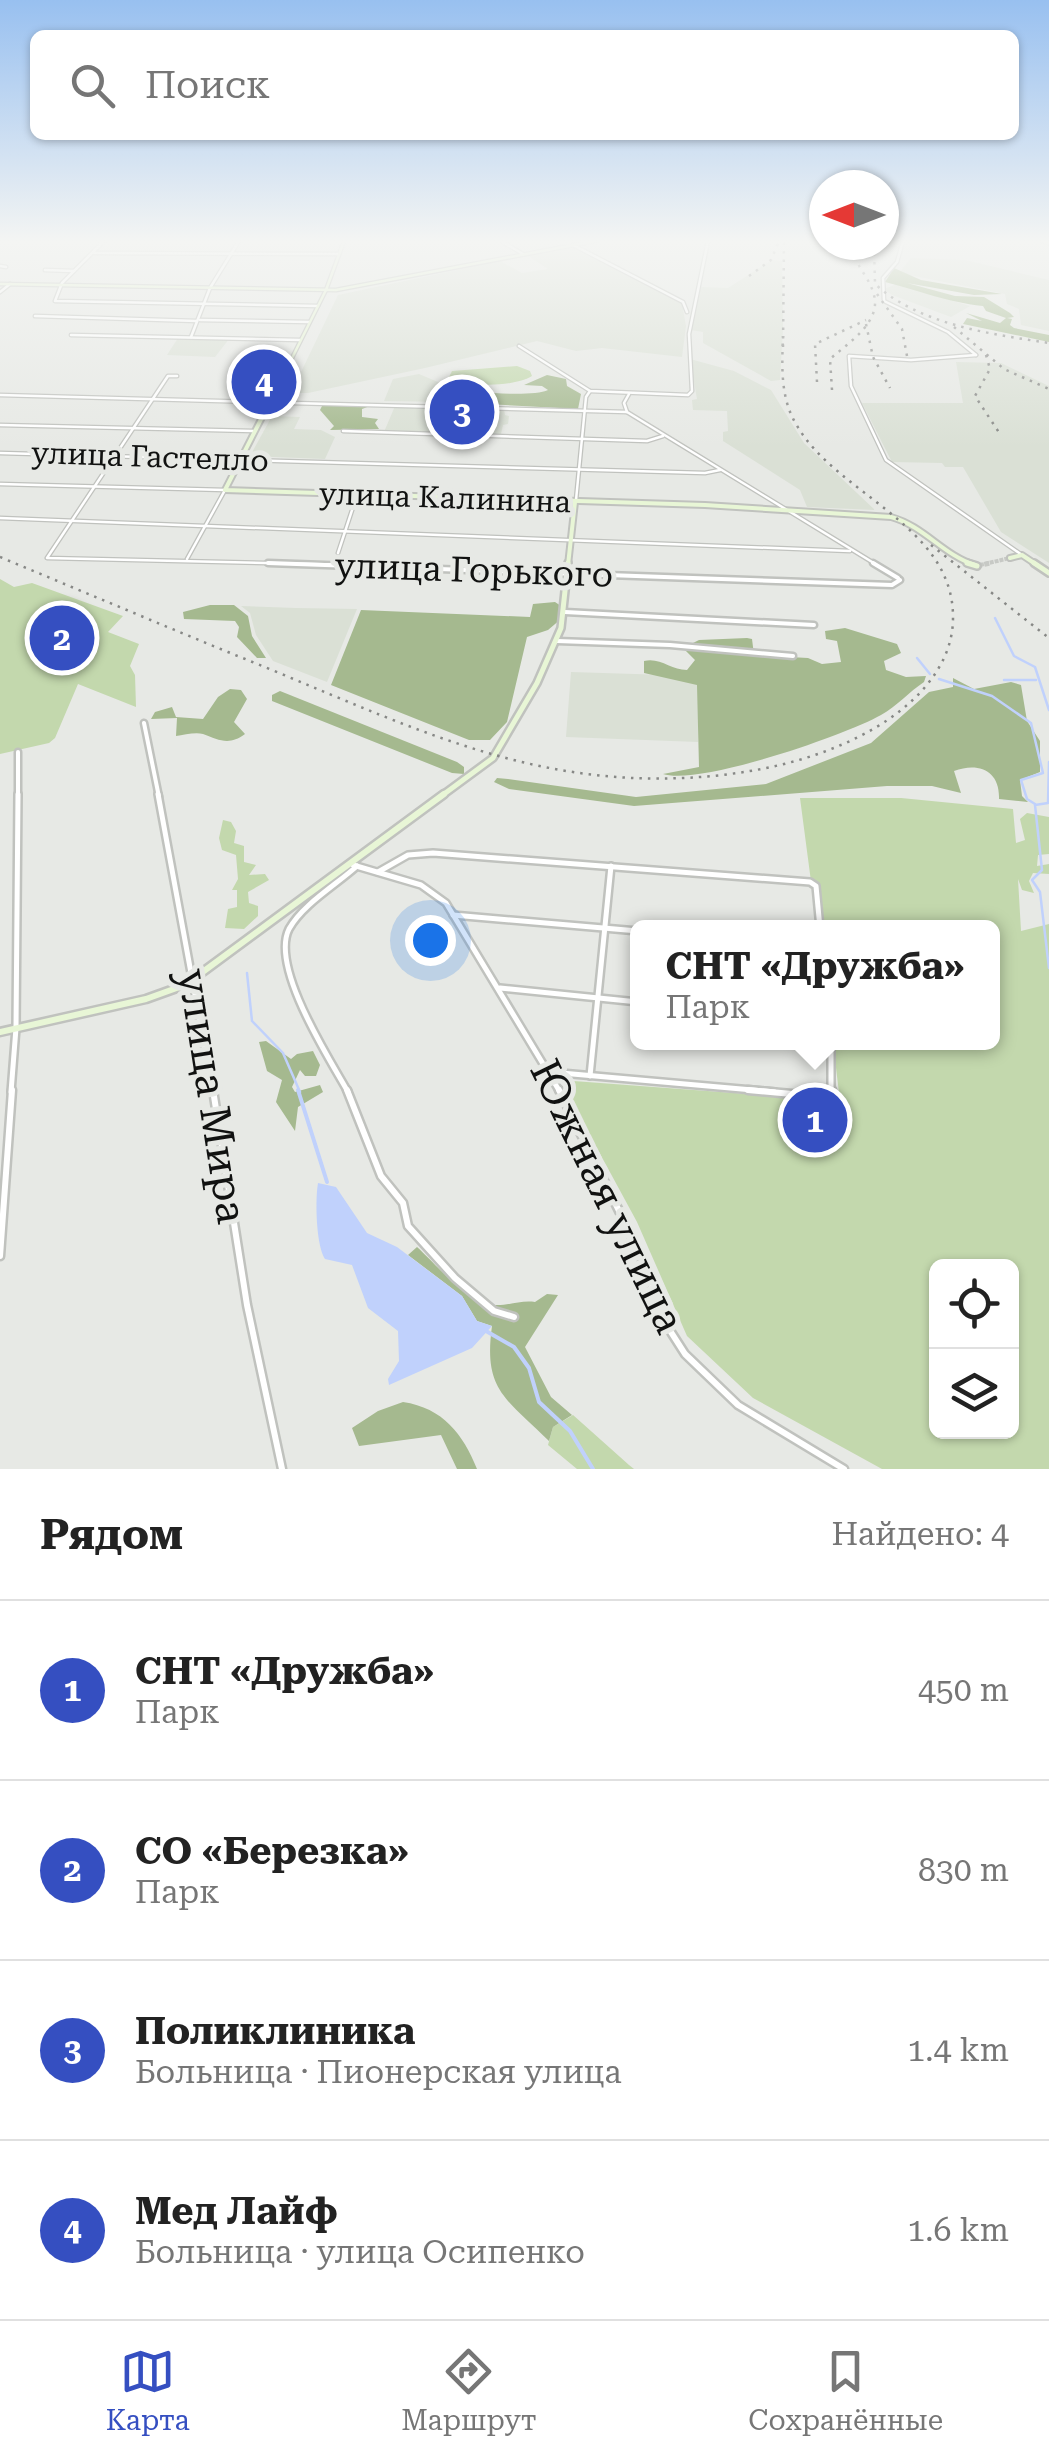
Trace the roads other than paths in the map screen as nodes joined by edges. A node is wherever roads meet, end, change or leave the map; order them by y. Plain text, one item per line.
1 (202, 310) edge
2 (316, 310) edge
3 (686, 310) edge
4 (691, 310) edge
5 (906, 310) edge
6 (35, 316) dead end
7 (688, 316) junction
8 (199, 320) junction
9 (309, 322) junction
10 (71, 335) dead end
11 (191, 337) junction
12 (300, 340) junction
13 (520, 346) dead end
14 (976, 356) joint
15 (177, 376) dead end
16 (262, 379) dead end
17 (280, 379) junction
18 (590, 391) junction
19 (628, 394) junction
20 (0, 395) edge
21 (8, 396) junction
22 (154, 399) junction
23 (268, 401) junction
24 (0, 404) edge
25 (584, 410) junction
26 (627, 412) junction
27 (0, 424) edge
28 (134, 428) junction
29 (254, 430) junction
30 (343, 431) dead end
31 (664, 436) junction
32 (582, 438) junction
33 (0, 453) edge
34 (115, 456) junction
35 (239, 459) junction
36 (578, 469) junction
37 (720, 470) junction
38 (0, 484) edge
39 (93, 487) junction
40 (225, 490) junction
41 (357, 495) junction
42 (576, 502) junction
43 (783, 508) junction
44 (0, 518) edge
45 (70, 521) junction
46 (206, 525) junction
47 (347, 531) junction
48 (573, 541) junction
49 (840, 543) junction
50 (830, 550) junction
51 (853, 551) junction
52 (338, 553) dead end
53 (1022, 555) junction
54 (1010, 558) tunnel mouth
55 (187, 559) junction
56 (977, 566) tunnel mouth
57 (570, 573) junction
58 (1049, 573) edge
59 (565, 612) junction
60 (814, 626) dead end
61 (556, 642) junction
62 (794, 656) dead end
63 (144, 723) dead end
64 (18, 752) dead end
65 (348, 863) junction
66 (357, 866) junction
67 (611, 866) junction
68 (378, 872) junction
69 (452, 915) junction
70 (819, 920) edge
71 (605, 928) junction
72 (630, 930) edge
73 (194, 979) junction
74 (500, 988) junction
75 (599, 998) junction
76 (630, 1001) edge
77 (16, 1028) junction
78 (0, 1032) edge
79 (831, 1050) edge
80 (550, 1072) junction
81 (590, 1076) junction
82 (0, 1256) edge
83 (514, 1317) dead end
84 (282, 1469) edge
85 (844, 1469) edge

1 - 8 street
2 - 9 main road
3 - 7 street
4 - 7 street
5 - 14 street
6 - 8 street
7 - 19 street
8 - 9 street
8 - 11 street
9 - 12 main road
10 - 11 street
11 - 12 street
12 - 17 main road
13 - 18 street
14 - 53 street
15 - 22 street
16 - 17 street
17 - 23 main road
18 - 19 street
18 - 25 street
19 - 26 street
20 - 21 street
21 - 22 street
21 - 24 street
22 - 23 street
22 - 28 street
23 - 25 street
23 - 29 main road
25 - 26 street
25 - 32 street
26 - 31 street
27 - 28 street
28 - 29 street
28 - 34 street
29 - 35 main road
30 - 32 street
31 - 32 street
31 - 37 street
32 - 36 street
33 - 34 street, улица Гастелло
34 - 35 street, улица Гастелло
34 - 39 street
35 - 36 street, улица Гастелло
35 - 40 main road
36 - 37 street, улица Гастелло
36 - 42 street
37 - 43 street
38 - 39 street, улица Калинина
39 - 40 street, улица Калинина
39 - 45 street
40 - 41 main road, улица Калинина
40 - 46 street
41 - 42 main road, улица Калинина
41 - 47 street
42 - 43 main road, улица Калинина
42 - 48 main road
43 - 49 street
43 - 56 main road, улица Калинина
44 - 45 street
45 - 46 street
45 - 55 street, улица Горького
46 - 47 street
46 - 55 street
47 - 48 street
47 - 52 street
48 - 50 street
48 - 57 main road
49 - 50 street
49 - 51 street
50 - 51 street
51 - 57 street, улица Горького
53 - 54 main road
53 - 58 main road
55 - 57 street, улица Горького
57 - 59 main road
59 - 60 street
59 - 61 main road
61 - 62 street
61 - 65 main road
63 - 73 street, улица Мира
64 - 77 street
65 - 66 street, Южная улица
65 - 73 main road
66 - 68 street, Южная улица
66 - 83 street
67 - 68 street
67 - 70 street
67 - 71 street
68 - 69 street, Южная улица
69 - 71 street
69 - 74 street, Южная улица
71 - 72 street
71 - 75 street
73 - 77 main road
73 - 84 street, улица Мира
74 - 75 street
74 - 80 street, Южная улица
75 - 76 street
75 - 81 street
77 - 78 main road
77 - 82 street
79 - 81 street
80 - 81 street
80 - 85 street, Южная улица

